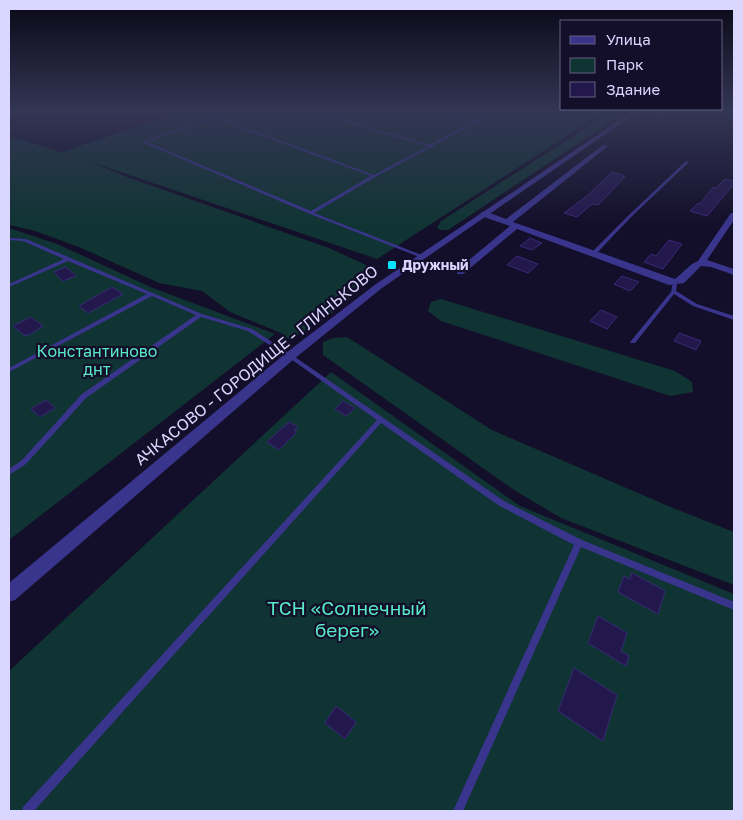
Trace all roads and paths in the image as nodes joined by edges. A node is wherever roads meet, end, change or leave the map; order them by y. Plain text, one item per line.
1 (161, 149) edge
2 (300, 149) edge
3 (424, 149) edge
4 (580, 149) edge
5 (601, 149) edge
6 (687, 162) dead end
7 (374, 176) junction
8 (311, 213) junction
9 (484, 214) junction
10 (734, 215) edge
11 (511, 224) junction
12 (9, 239) edge
13 (593, 254) junction
14 (422, 256) junction
15 (68, 260) junction
16 (703, 263) junction
17 (460, 272) dead end
18 (734, 272) edge
19 (9, 286) edge
20 (674, 288) junction
21 (150, 295) junction
22 (200, 315) junction
23 (734, 318) edge
24 (634, 342) dead end
25 (290, 356) junction
26 (9, 370) edge
27 (381, 419) junction
28 (9, 472) edge
29 (579, 543) junction
30 (9, 594) edge
31 (734, 606) edge
32 (27, 811) edge
33 (458, 811) edge

1 - 8 lane
2 - 7 lane
3 - 7 lane
4 - 9 street, АЧКАСОВО - ГОРОДИЩЕ - ГЛИНЬКОВО
5 - 11 street
6 - 13 lane
7 - 8 lane
8 - 14 lane
9 - 11 street
9 - 14 street, АЧКАСОВО - ГОРОДИЩЕ - ГЛИНЬКОВО
10 - 16 street
11 - 13 street
11 - 17 street
12 - 15 lane
13 - 20 street
14 - 25 street, АЧКАСОВО - ГОРОДИЩЕ - ГЛИНЬКОВО
15 - 19 lane
15 - 21 lane
16 - 18 street
16 - 20 street
20 - 23 lane
20 - 24 lane
21 - 22 lane
21 - 26 lane
22 - 25 lane
22 - 28 lane
25 - 27 lane
25 - 30 street, АЧКАСОВО - ГОРОДИЩЕ - ГЛИНЬКОВО
27 - 29 lane
27 - 32 lane
29 - 31 lane
29 - 33 lane

